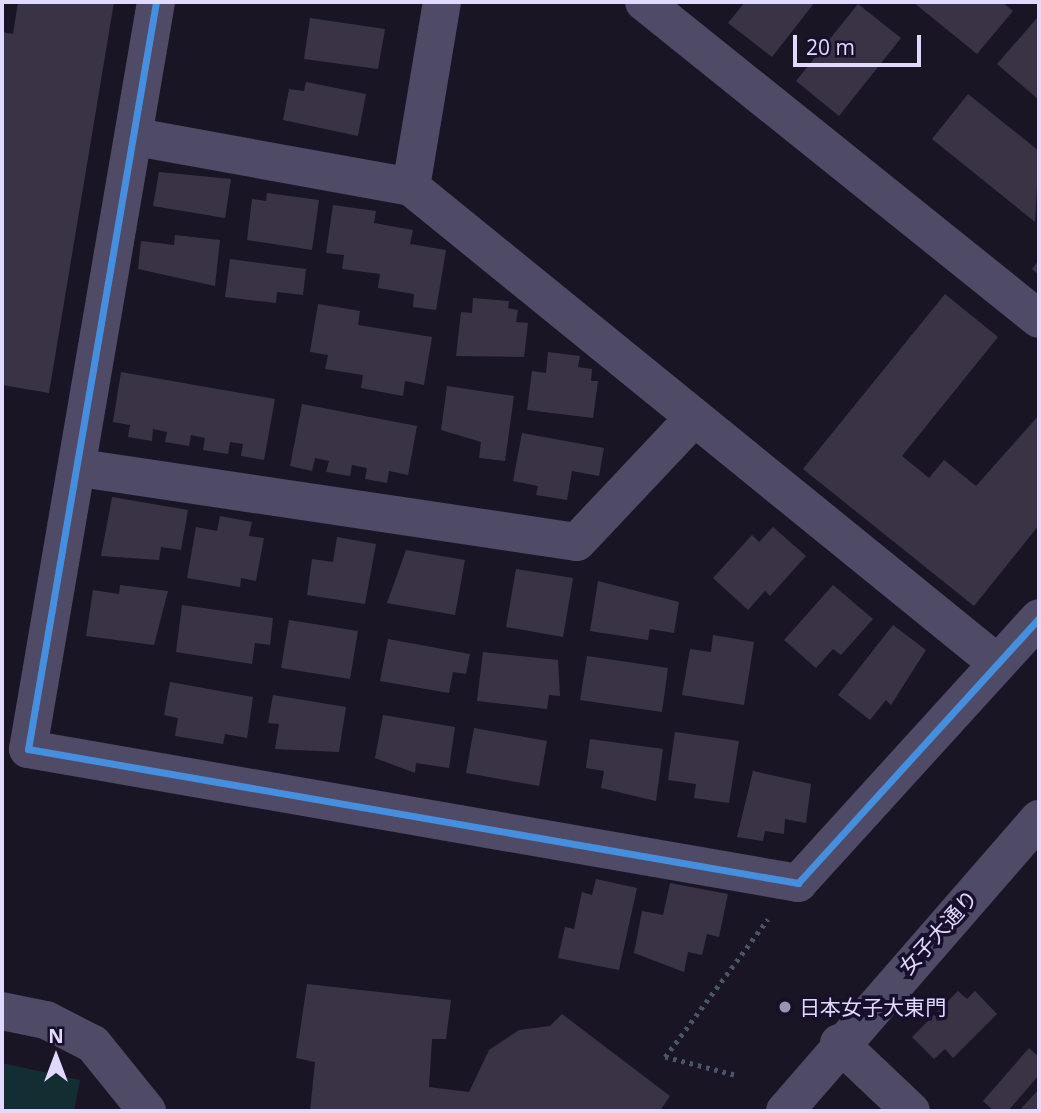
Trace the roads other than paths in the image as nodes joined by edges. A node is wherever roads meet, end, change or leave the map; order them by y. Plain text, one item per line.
1 (156, 2) edge
2 (442, 2) edge
3 (643, 2) edge
4 (136, 137) junction
5 (411, 187) junction
6 (1039, 319) edge
7 (692, 420) junction
8 (80, 468) junction
9 (1039, 618) edge
10 (997, 663) junction
11 (1039, 819) edge
12 (2, 1012) edge
13 (839, 1043) junction
14 (147, 1111) edge
15 (785, 1111) edge
16 (911, 1111) edge

1 - 4 street
2 - 5 street
3 - 6 street
4 - 5 street
4 - 8 street
5 - 7 street
7 - 8 street
7 - 10 street
8 - 10 street
9 - 10 street
11 - 13 street, 女子大通り
12 - 14 street
13 - 15 street, 女子大通り
13 - 16 street

